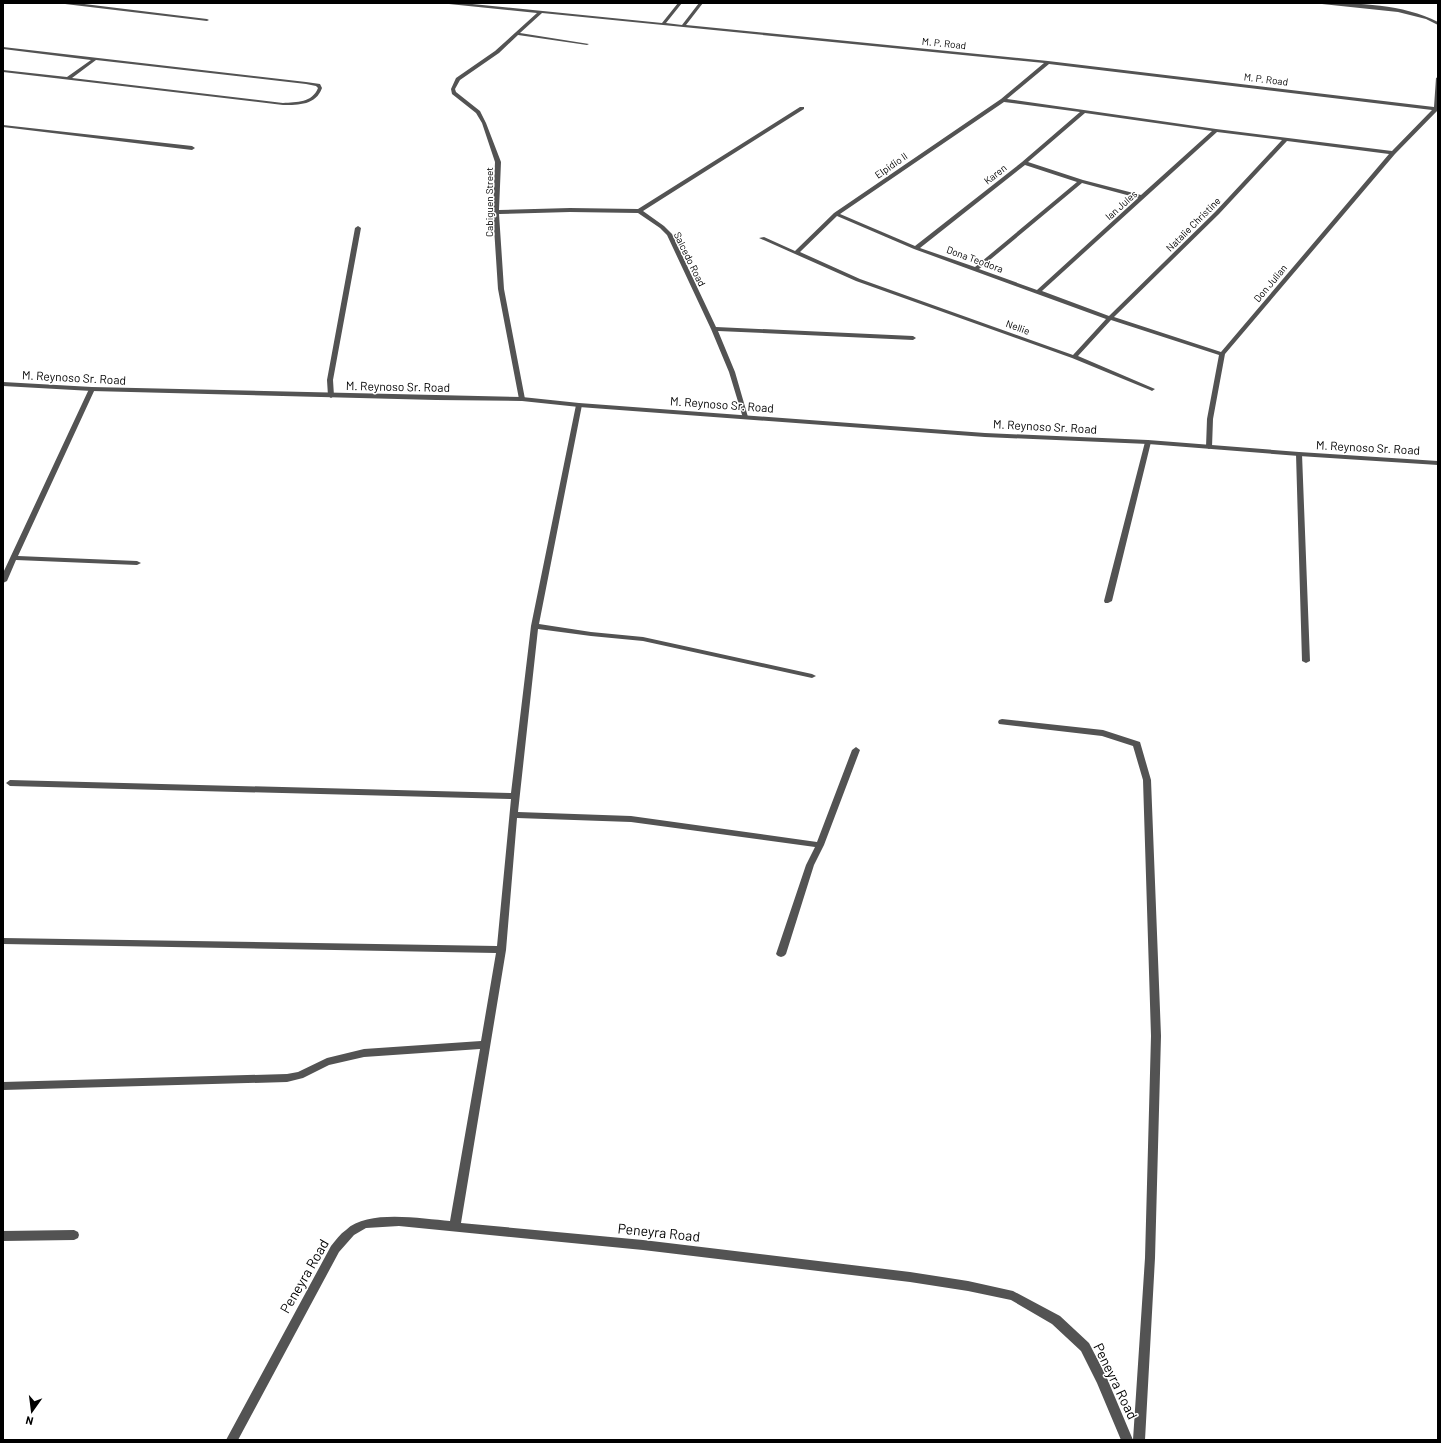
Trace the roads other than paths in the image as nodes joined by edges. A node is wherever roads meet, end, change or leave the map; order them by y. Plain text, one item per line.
1 (65, 3) edge
2 (449, 3) edge
3 (680, 3) edge
4 (701, 3) edge
5 (1322, 3) edge
6 (541, 12) junction
7 (207, 20) dead end
8 (662, 24) junction
9 (1438, 24) edge
10 (683, 26) junction
11 (517, 34) junction
12 (587, 44) dead end
13 (3, 48) edge
14 (96, 58) junction
15 (1048, 62) junction
16 (3, 71) edge
17 (67, 79) junction
18 (1438, 80) edge
19 (1003, 100) junction
20 (802, 108) dead end
21 (1437, 109) edge
22 (1082, 112) junction
23 (3, 126) edge
24 (1216, 130) junction
25 (1286, 139) junction
26 (192, 148) dead end
27 (1393, 153) junction
28 (1024, 163) junction
29 (1080, 181) junction
30 (1142, 197) junction
31 (639, 211) junction
32 (496, 212) junction
33 (836, 214) junction
34 (358, 228) dead end
35 (762, 238) dead end
36 (916, 248) junction
37 (796, 253) junction
38 (976, 269) junction
39 (1038, 292) junction
40 (1110, 318) junction
41 (714, 329) junction
42 (913, 338) dead end
43 (1222, 354) junction
44 (1074, 357) junction
45 (3, 384) edge
46 (92, 389) junction
47 (1152, 389) dead end
48 (331, 396) junction
49 (522, 399) junction
50 (578, 405) junction
51 (746, 417) junction
52 (1148, 442) junction
53 (1210, 447) junction
54 (1299, 454) junction
55 (1438, 463) edge
56 (14, 558) junction
57 (137, 563) dead end
58 (3, 581) edge
59 (1108, 601) dead end
60 (535, 626) junction
61 (1306, 661) dead end
62 (812, 676) dead end
63 (1002, 722) dead end
64 (856, 750) dead end
65 (10, 783) dead end
66 (516, 796) junction
67 (513, 815) junction
68 (820, 845) junction
69 (3, 941) edge
70 (501, 950) junction
71 (781, 954) dead end
72 (485, 1045) junction
73 (3, 1086) edge
74 (455, 1226) junction
75 (74, 1235) dead end
76 (3, 1236) edge
77 (232, 1440) edge
78 (1127, 1440) edge
79 (1139, 1440) edge

1 - 7 street
2 - 6 street, M. P. Road
3 - 8 street
4 - 10 street
5 - 9 street
6 - 8 street, M. P. Road
6 - 11 street, Cabiguen Street
8 - 10 street, M. P. Road
10 - 15 street, M. P. Road
11 - 12 street
11 - 32 street, Cabiguen Street
13 - 14 street
14 - 17 street
14 - 17 street
15 - 19 street, Elpidio II
15 - 21 street, M. P. Road
16 - 17 street
18 - 21 street
19 - 22 street
19 - 33 street, Elpidio II
20 - 31 street
21 - 27 street, Don Julian
22 - 24 street
22 - 28 street, Karen
23 - 26 street
24 - 25 street
24 - 30 street, Ian Jules
25 - 27 street
25 - 40 street, Natalie Christine
27 - 43 street, Don Julian
28 - 29 street
28 - 36 street, Karen
29 - 30 street
29 - 38 street
30 - 39 street, Ian Jules
31 - 32 street
31 - 41 street, Salcedo Road
32 - 49 street, Cabiguen Street
33 - 36 street, Dona Teodora
33 - 37 street, Elpidio II
34 - 48 street
35 - 37 street, Nellie
36 - 38 street, Dona Teodora
37 - 44 street, Nellie
38 - 39 street, Dona Teodora
39 - 40 street, Dona Teodora
40 - 43 street
40 - 44 street
41 - 42 street
41 - 51 street, Salcedo Road
43 - 53 street, Don Julian
44 - 47 street, Nellie
45 - 46 street, M. Reynoso Sr. Road
46 - 48 street, M. Reynoso Sr. Road
46 - 56 street
48 - 49 street, M. Reynoso Sr. Road
49 - 50 street, M. Reynoso Sr. Road
50 - 51 street, M. Reynoso Sr. Road
50 - 60 street
51 - 52 street, M. Reynoso Sr. Road
52 - 53 street, M. Reynoso Sr. Road
52 - 59 street
53 - 54 street, M. Reynoso Sr. Road
54 - 55 street, M. Reynoso Sr. Road
54 - 61 street
56 - 57 street
56 - 58 street
60 - 62 street
60 - 66 street
63 - 79 street
64 - 68 street
65 - 66 street
66 - 67 street
67 - 68 street
67 - 70 street
68 - 71 street
69 - 70 street
70 - 72 street
72 - 73 street
72 - 74 street
74 - 77 street, Peneyra Road
74 - 78 street, Peneyra Road
75 - 76 street

